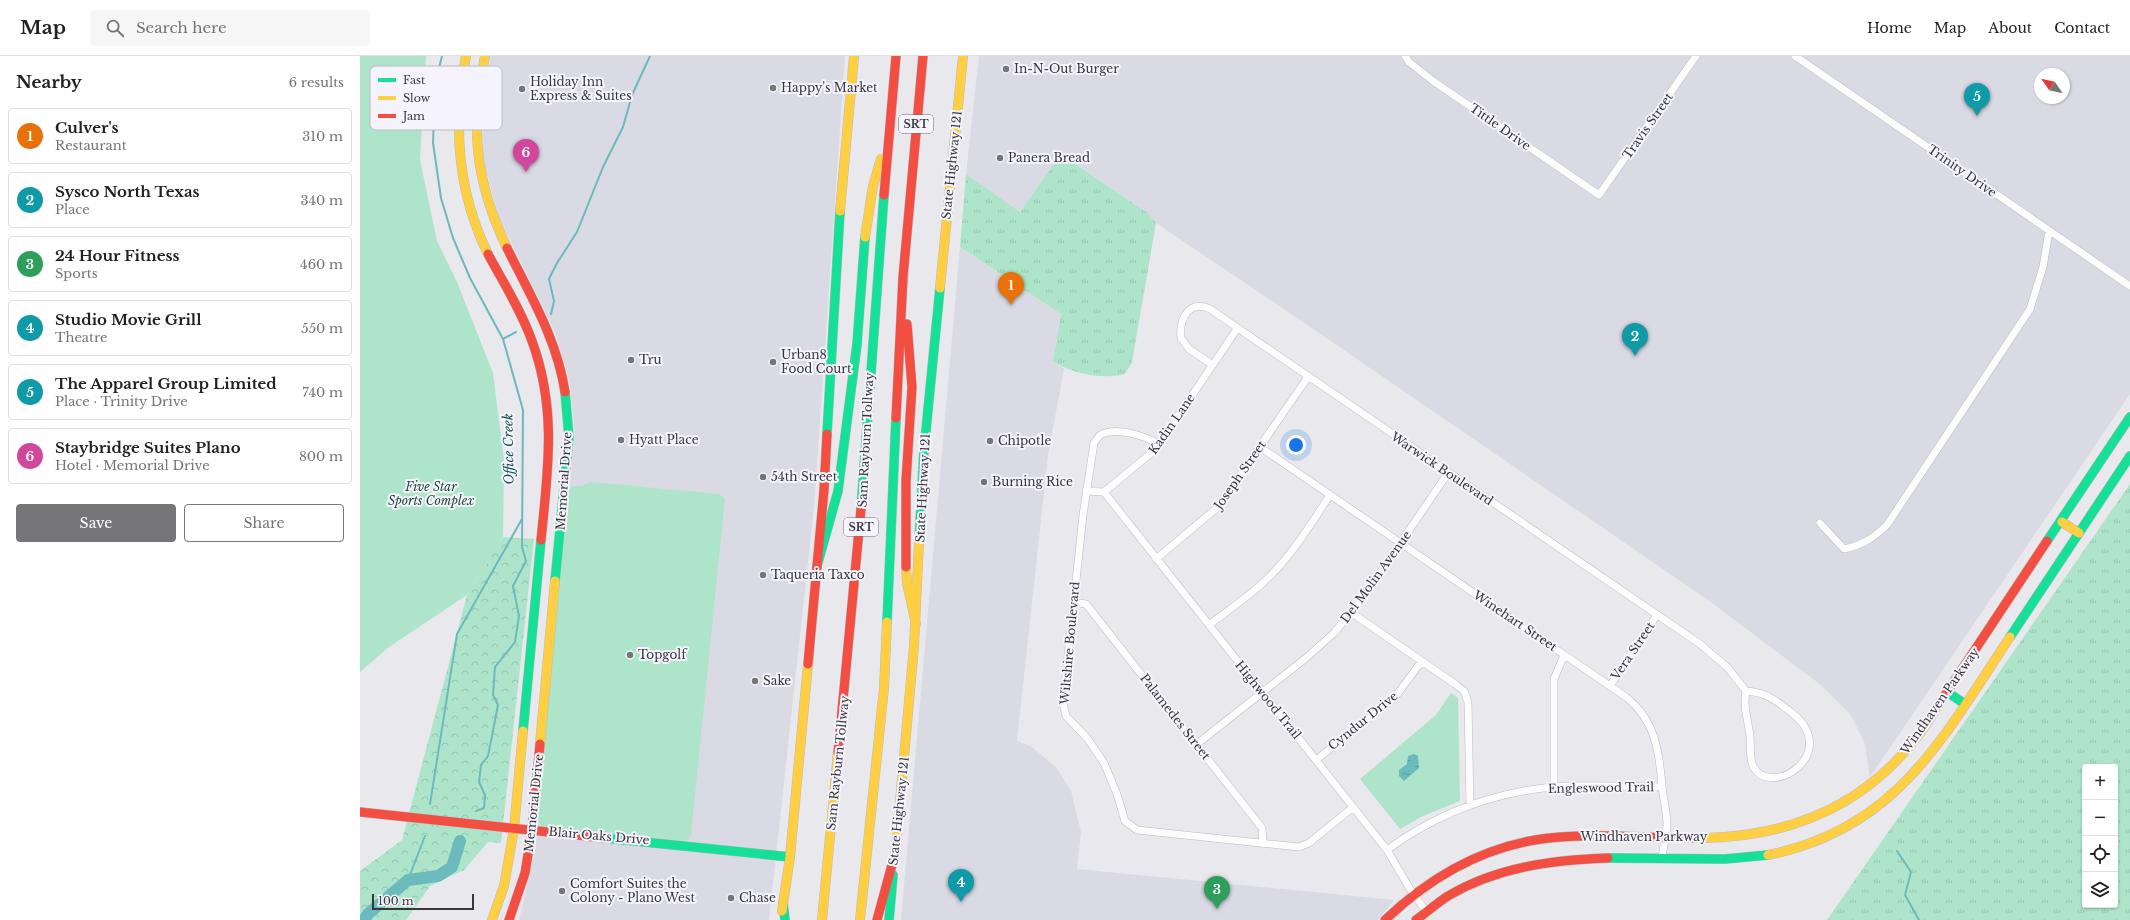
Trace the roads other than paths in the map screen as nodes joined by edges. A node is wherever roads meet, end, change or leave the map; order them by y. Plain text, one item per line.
1 (466, 56) edge
2 (485, 56) edge
3 (854, 56) edge
4 (896, 56) edge
5 (923, 56) edge
6 (955, 56) edge
7 (964, 56) edge
8 (968, 56) edge
9 (1405, 56) edge
10 (1696, 56) edge
11 (1795, 56) edge
12 (465, 66) edge
13 (483, 66) edge
14 (961, 78) junction
15 (459, 130) edge
16 (476, 130) edge
17 (889, 133) junction
18 (1599, 195) joint
19 (2049, 231) junction
20 (903, 277) junction
21 (2130, 286) edge
22 (536, 304) junction
23 (520, 312) junction
24 (1237, 329) junction
25 (1213, 365) junction
26 (1308, 377) junction
27 (2130, 417) edge
28 (1160, 444) junction
29 (1260, 447) junction
30 (2130, 456) edge
31 (1448, 473) junction
32 (547, 479) junction
33 (566, 481) junction
34 (1086, 491) junction
35 (1104, 492) junction
36 (1330, 495) junction
37 (1820, 522) dead end
38 (2062, 522) junction
39 (2079, 533) junction
40 (1401, 543) junction
41 (1156, 559) junction
42 (817, 566) junction
43 (1073, 602) junction
44 (1352, 613) junction
45 (1658, 615) junction
46 (916, 624) junction
47 (1209, 626) junction
48 (1564, 655) junction
49 (1422, 661) junction
50 (528, 677) junction
51 (547, 678) junction
52 (1610, 686) junction
53 (1746, 691) junction
54 (1262, 692) junction
55 (1947, 692) junction
56 (1965, 704) junction
57 (1197, 744) junction
58 (1316, 760) junction
59 (1554, 787) junction
60 (1662, 787) junction
61 (1470, 805) junction
62 (1352, 808) junction
63 (360, 812) edge
64 (514, 829) junction
65 (532, 830) junction
66 (1664, 837) junction
67 (1263, 844) junction
68 (896, 850) junction
69 (1387, 850) junction
70 (790, 857) junction
71 (1662, 859) junction
72 (1414, 894) junction
73 (783, 903) junction
74 (1426, 911) junction
75 (492, 920) edge
76 (510, 920) edge
77 (781, 920) edge
78 (785, 920) edge
79 (822, 920) edge
80 (860, 920) edge
81 (877, 920) edge
82 (889, 920) edge
83 (1385, 920) edge
84 (1416, 920) edge

1 - 12 main road, Memorial Drive
2 - 13 main road, Memorial Drive
3 - 42 main road
4 - 17 main road, Sam Rayburn Tollway / SRT
5 - 20 main road, SRT
6 - 14 main road
7 - 14 main road, State Highway 121
8 - 14 main road
9 - 18 street, Tittle Drive
10 - 18 street, Travis Street
11 - 19 street, Trinity Drive
14 - 46 main road, State Highway 121
15 - 23 main road, Memorial Drive
16 - 22 main road, Memorial Drive
17 - 42 main road
17 - 79 main road, Sam Rayburn Tollway / SRT
19 - 21 street, Trinity Drive
19 - 37 street
20 - 46 main road
20 - 80 main road, SRT
22 - 23 main road
22 - 33 main road, Memorial Drive
23 - 32 main road, Memorial Drive
24 - 25 street, Kadin Lane
24 - 25 street, Warwick Boulevard
24 - 26 street, Warwick Boulevard
25 - 28 street, Kadin Lane
26 - 29 street, Joseph Street
26 - 31 street, Warwick Boulevard
27 - 38 main road, Windhaven Parkway
28 - 34 street, Wiltshire Boulevard
28 - 35 street, Kadin Lane
29 - 36 street, Winehart Street
29 - 41 street, Joseph Street
30 - 39 main road, Windhaven Parkway
31 - 40 street, Del Molin Avenue
31 - 45 street, Warwick Boulevard
32 - 33 main road
32 - 50 main road, Memorial Drive
33 - 51 main road, Memorial Drive
34 - 35 street
34 - 43 street, Wiltshire Boulevard
35 - 41 street, Highwood Trail
36 - 40 street, Winehart Street
36 - 47 street
38 - 39 main road
38 - 55 main road, Windhaven Parkway
39 - 56 main road, Windhaven Parkway
40 - 44 street, Del Molin Avenue
40 - 48 street, Winehart Street
41 - 47 street, Highwood Trail
42 - 70 main road
43 - 57 street, Palamedes Street
43 - 67 street, Wiltshire Boulevard
44 - 49 street
44 - 54 street, Del Molin Avenue
45 - 52 street, Vera Street
45 - 53 street, Warwick Boulevard
46 - 68 main road, State Highway 121
47 - 54 street, Highwood Trail
48 - 52 street, Winehart Street
48 - 59 street
49 - 58 street, Cyndur Drive
49 - 61 street
50 - 51 main road
50 - 64 main road, Memorial Drive
51 - 65 main road, Memorial Drive
52 - 60 street, Winehart Street
53 - 53 street
54 - 57 street, Del Molin Avenue
54 - 58 street, Highwood Trail
55 - 56 main road
55 - 66 main road, Windhaven Parkway
56 - 71 main road, Windhaven Parkway
57 - 67 street, Palamedes Street
58 - 62 street, Highwood Trail
59 - 60 street, Engleswood Trail
59 - 61 street, Engleswood Trail
60 - 66 street, Winehart Street
61 - 69 street, Engleswood Trail
62 - 67 street, Wiltshire Boulevard
62 - 69 street, Highwood Trail
63 - 64 main road, Blair Oaks Drive
64 - 65 main road, Blair Oaks Drive
64 - 75 main road, Memorial Drive
65 - 70 main road, Blair Oaks Drive
65 - 76 main road, Memorial Drive
66 - 71 street, Winehart Street
66 - 72 main road, Windhaven Parkway
68 - 81 main road
68 - 82 main road, State Highway 121
69 - 72 street, Highwood Trail
70 - 73 main road
71 - 74 main road, Windhaven Parkway
72 - 74 street, Highwood Trail
72 - 83 main road, Windhaven Parkway
73 - 77 main road
73 - 78 main road
74 - 84 main road, Windhaven Parkway

